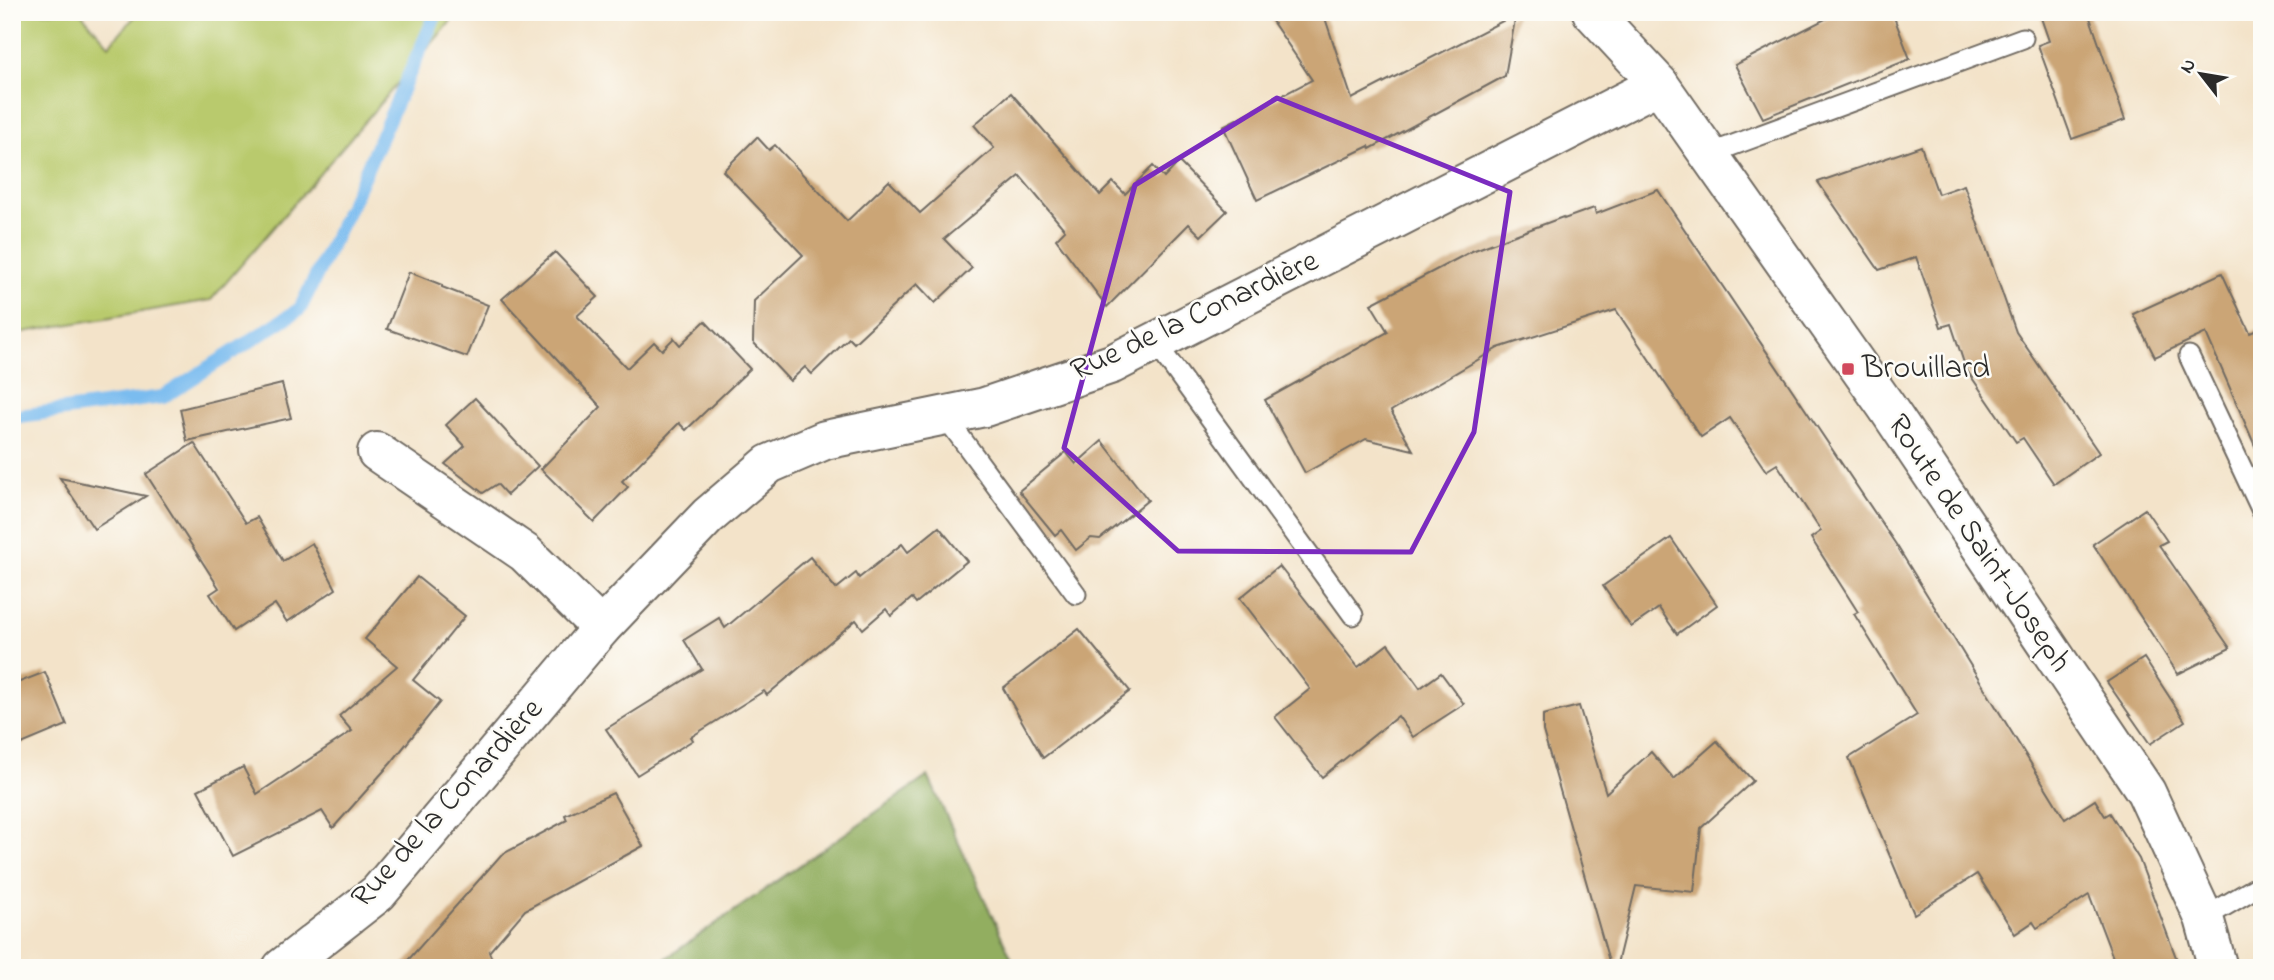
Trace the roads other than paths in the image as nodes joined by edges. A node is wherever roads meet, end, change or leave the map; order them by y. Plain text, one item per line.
1 (1592, 12) edge
2 (2023, 38) dead end
3 (1659, 84) junction
4 (1709, 154) junction
5 (1155, 342) junction
6 (2189, 356) dead end
7 (944, 415) junction
8 (377, 452) dead end
9 (2262, 511) edge
10 (1076, 594) dead end
11 (1353, 615) dead end
12 (601, 628) junction
13 (2262, 884) edge
14 (2204, 918) junction
15 (282, 968) edge
16 (2218, 968) edge

1 - 3 street, Route de Saint-Joseph
2 - 4 lane
3 - 4 street, Route de Saint-Joseph
3 - 5 street, Rue de la Conardière
4 - 14 street, Route de Saint-Joseph
5 - 7 street, Rue de la Conardière
5 - 11 lane
6 - 9 lane
7 - 10 lane
7 - 12 street, Rue de la Conardière
8 - 12 street
12 - 15 street, Rue de la Conardière
13 - 14 lane
14 - 16 street, Route de Saint-Joseph

